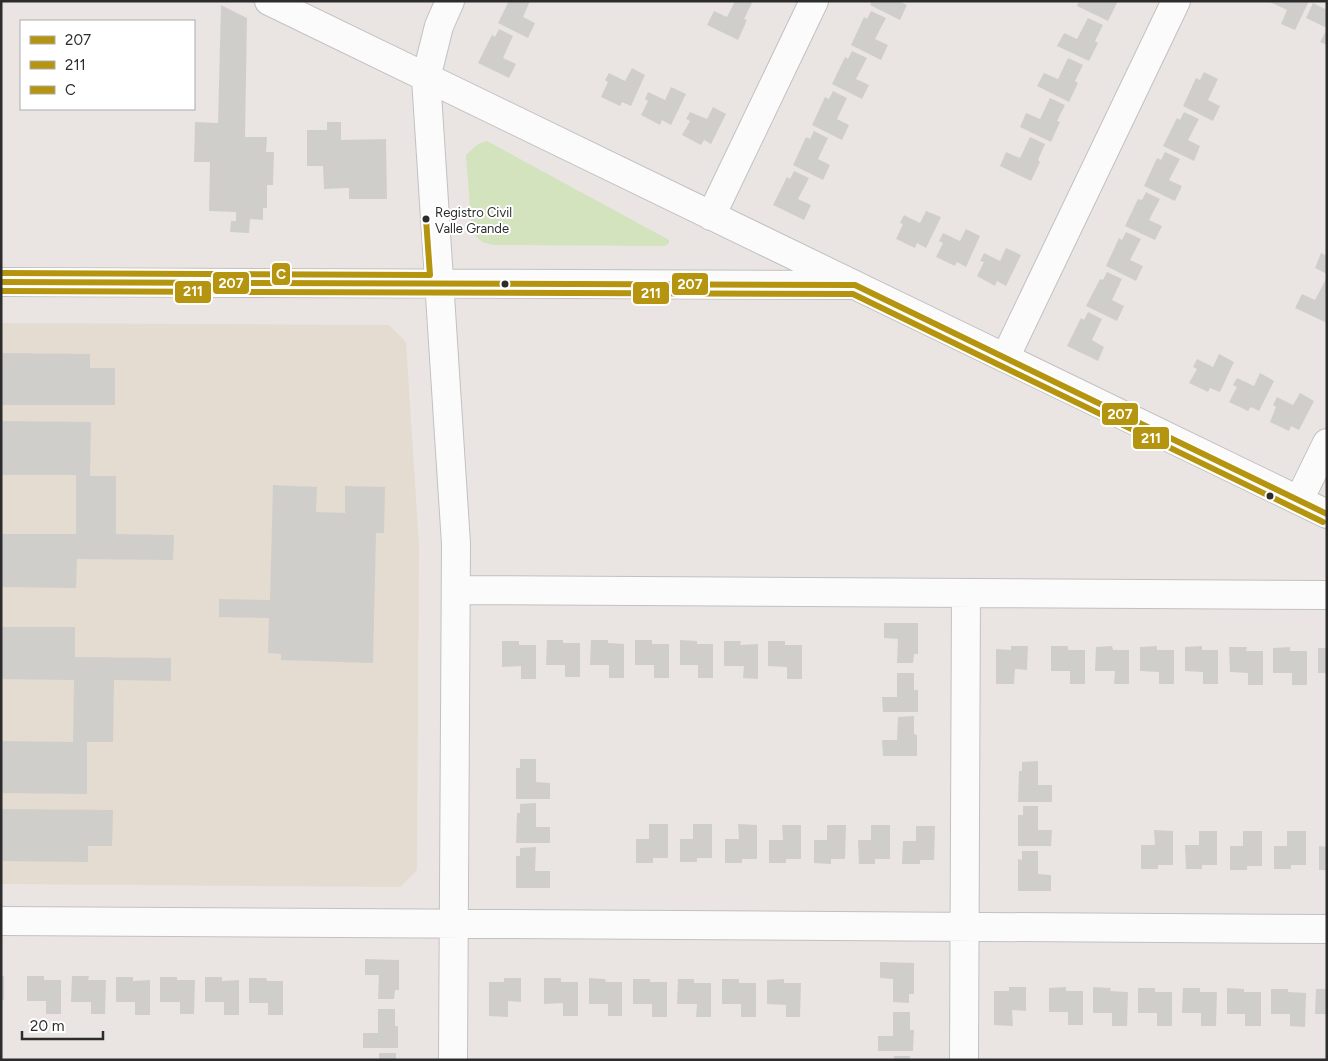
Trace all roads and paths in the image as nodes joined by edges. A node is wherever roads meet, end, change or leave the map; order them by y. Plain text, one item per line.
1 (269, 1) edge
2 (450, 1) edge
3 (814, 1) edge
4 (1176, 1) edge
5 (426, 78) junction
6 (711, 216) junction
7 (1, 282) edge
8 (439, 284) junction
9 (855, 286) junction
10 (1005, 358) junction
11 (1327, 444) edge
12 (1299, 500) junction
13 (1327, 514) edge
14 (456, 590) junction
15 (966, 593) junction
16 (1327, 594) edge
17 (1, 920) edge
18 (453, 923) junction
19 (965, 927) junction
20 (1327, 929) edge
21 (452, 1060) edge
22 (964, 1060) edge

1 - 5 street
2 - 5 street
3 - 6 street
4 - 10 street
5 - 6 street
5 - 8 street
6 - 9 street
7 - 8 street
8 - 9 street
8 - 14 street
9 - 10 street
10 - 12 street
11 - 12 street
12 - 13 street
14 - 15 street
14 - 18 street
15 - 16 street
15 - 19 street
17 - 18 street
18 - 19 street
18 - 21 street
19 - 20 street
19 - 22 street

